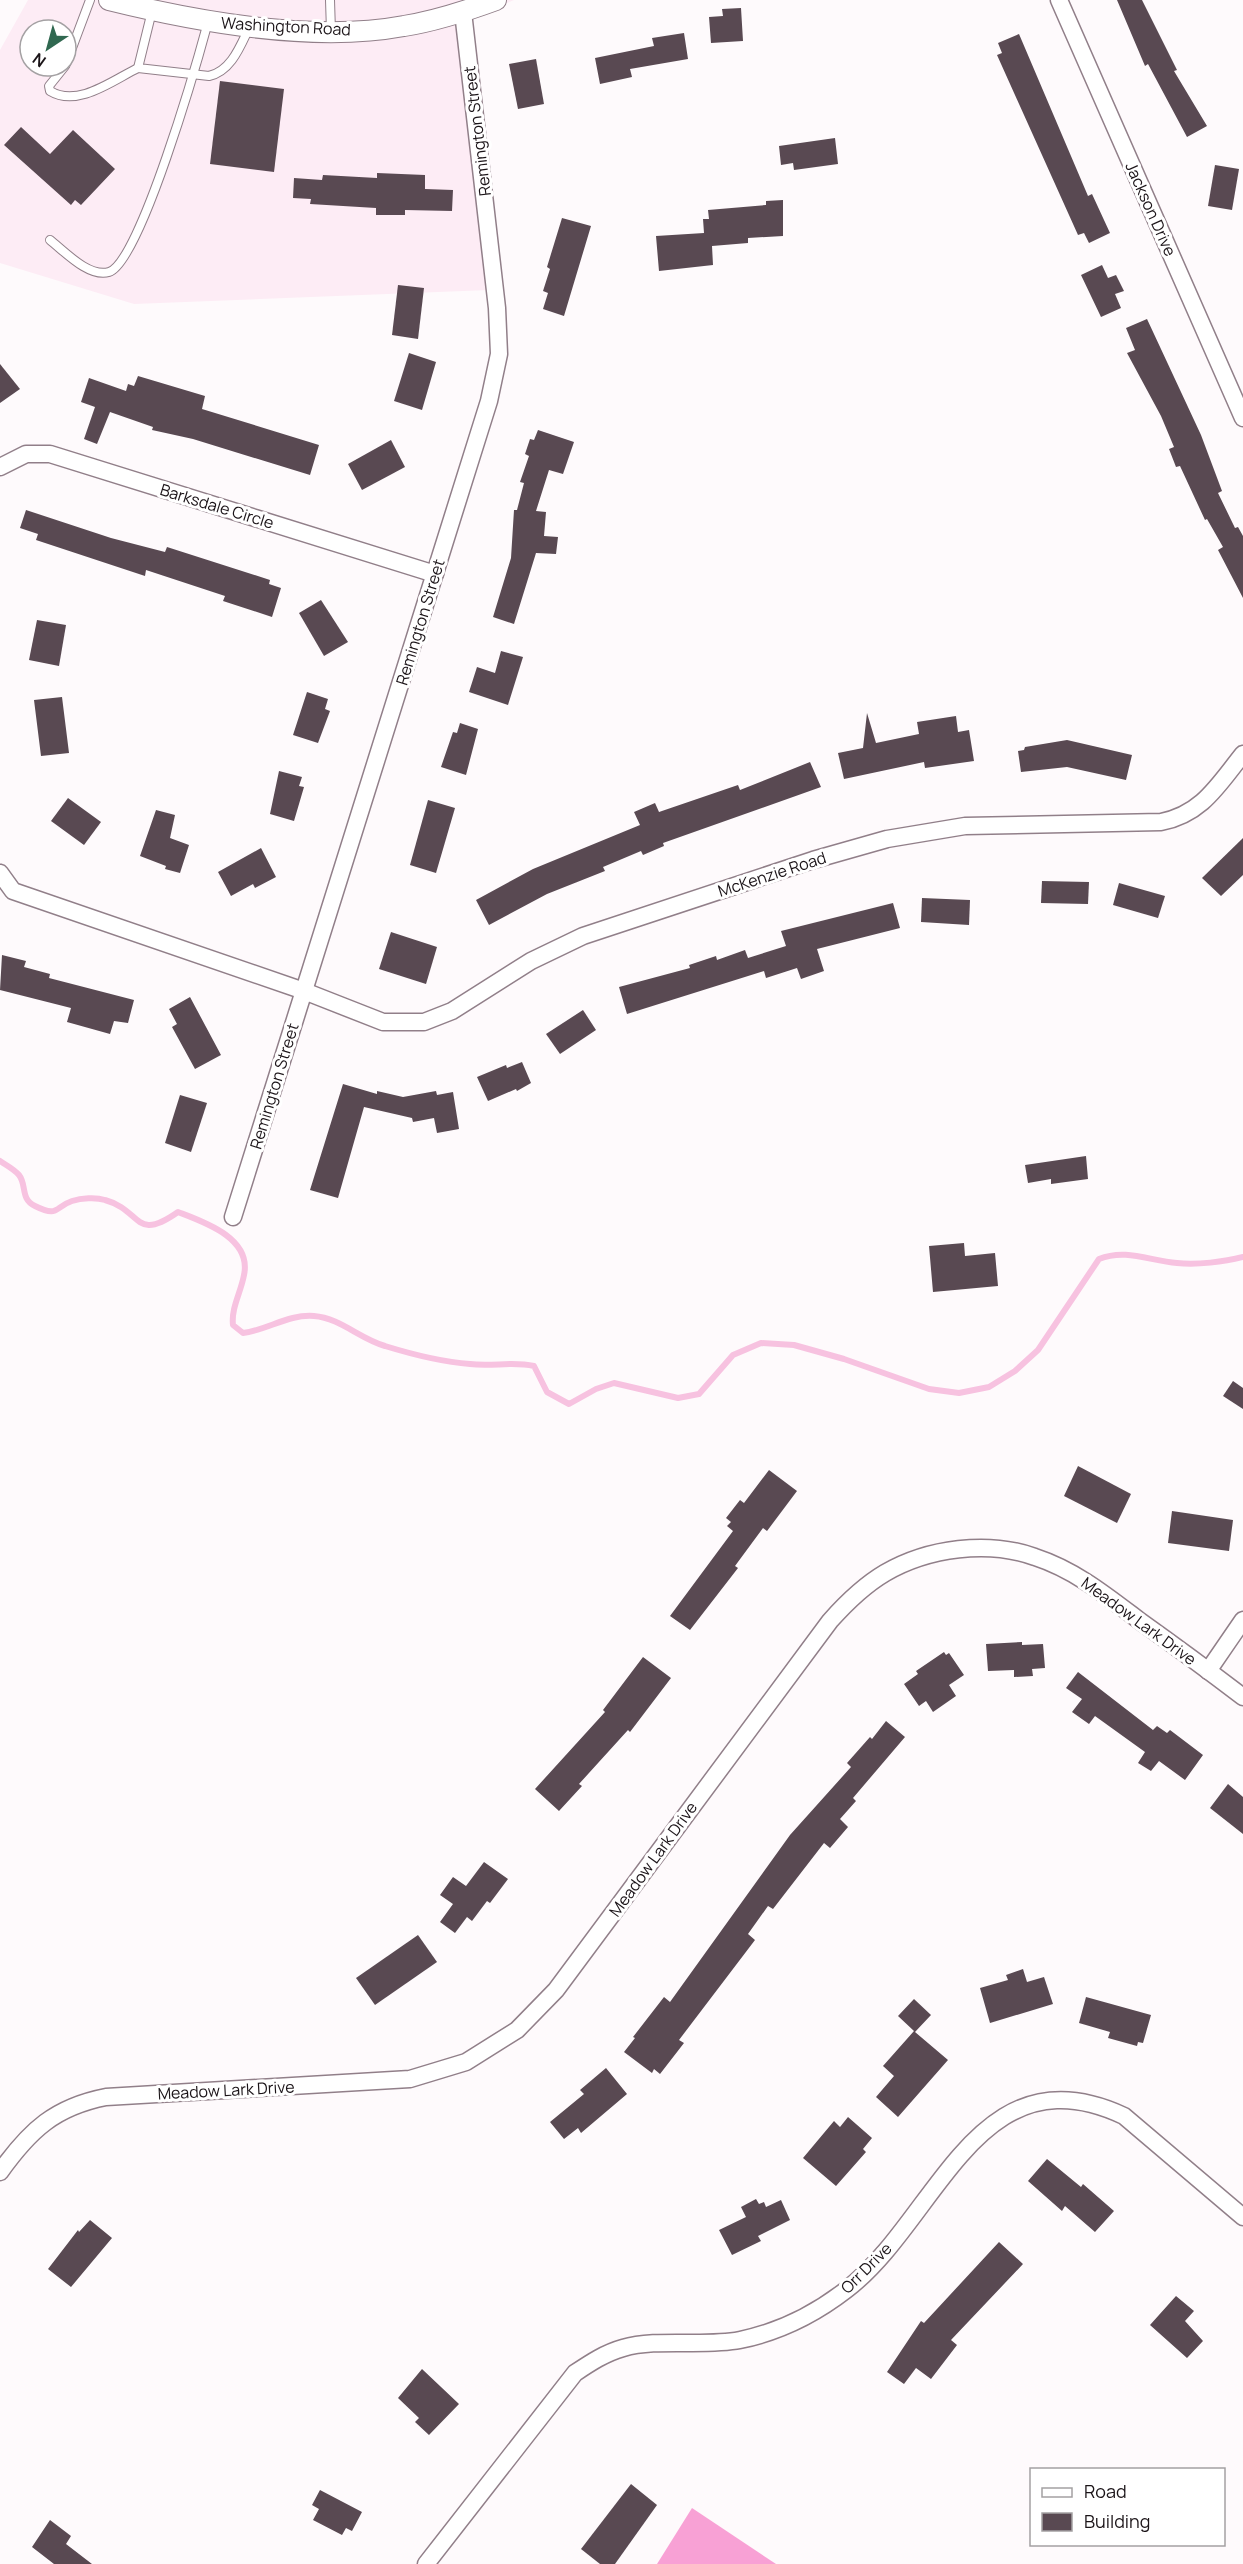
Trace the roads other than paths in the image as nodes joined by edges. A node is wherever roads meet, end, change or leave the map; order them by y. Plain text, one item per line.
1 (90, 0) edge
2 (109, 0) edge
3 (330, 0) edge
4 (496, 0) edge
5 (1059, 0) edge
6 (152, 10) junction
7 (463, 12) junction
8 (208, 21) junction
9 (250, 26) junction
10 (78, 31) edge
11 (330, 31) junction
12 (138, 68) junction
13 (194, 73) junction
14 (55, 78) edge
15 (50, 240) dead end
16 (1243, 418) edge
17 (0, 467) edge
18 (435, 574) junction
19 (1243, 754) edge
20 (0, 873) edge
21 (304, 991) junction
22 (233, 1217) dead end
23 (1243, 1620) edge
24 (1208, 1671) junction
25 (1243, 1697) edge
26 (0, 2172) edge
27 (1243, 2217) edge
28 (426, 2564) edge

1 - 10 lane
2 - 6 street, Washington Road
3 - 11 lane
4 - 7 street, Washington Road
5 - 16 street, Jackson Drive
6 - 8 street, Washington Road
6 - 12 lane
7 - 11 street, Washington Road
7 - 18 street, Remington Street
8 - 9 street, Washington Road
8 - 13 lane
9 - 11 street, Washington Road
9 - 13 lane
12 - 13 lane
12 - 14 lane
13 - 15 lane
17 - 18 street, Barksdale Circle
18 - 21 street, Remington Street
19 - 21 street, McKenzie Road
20 - 21 street
21 - 22 street, Remington Street
23 - 24 street
24 - 25 street, Meadow Lark Drive
24 - 26 street, Meadow Lark Drive
27 - 28 street, Orr Drive

